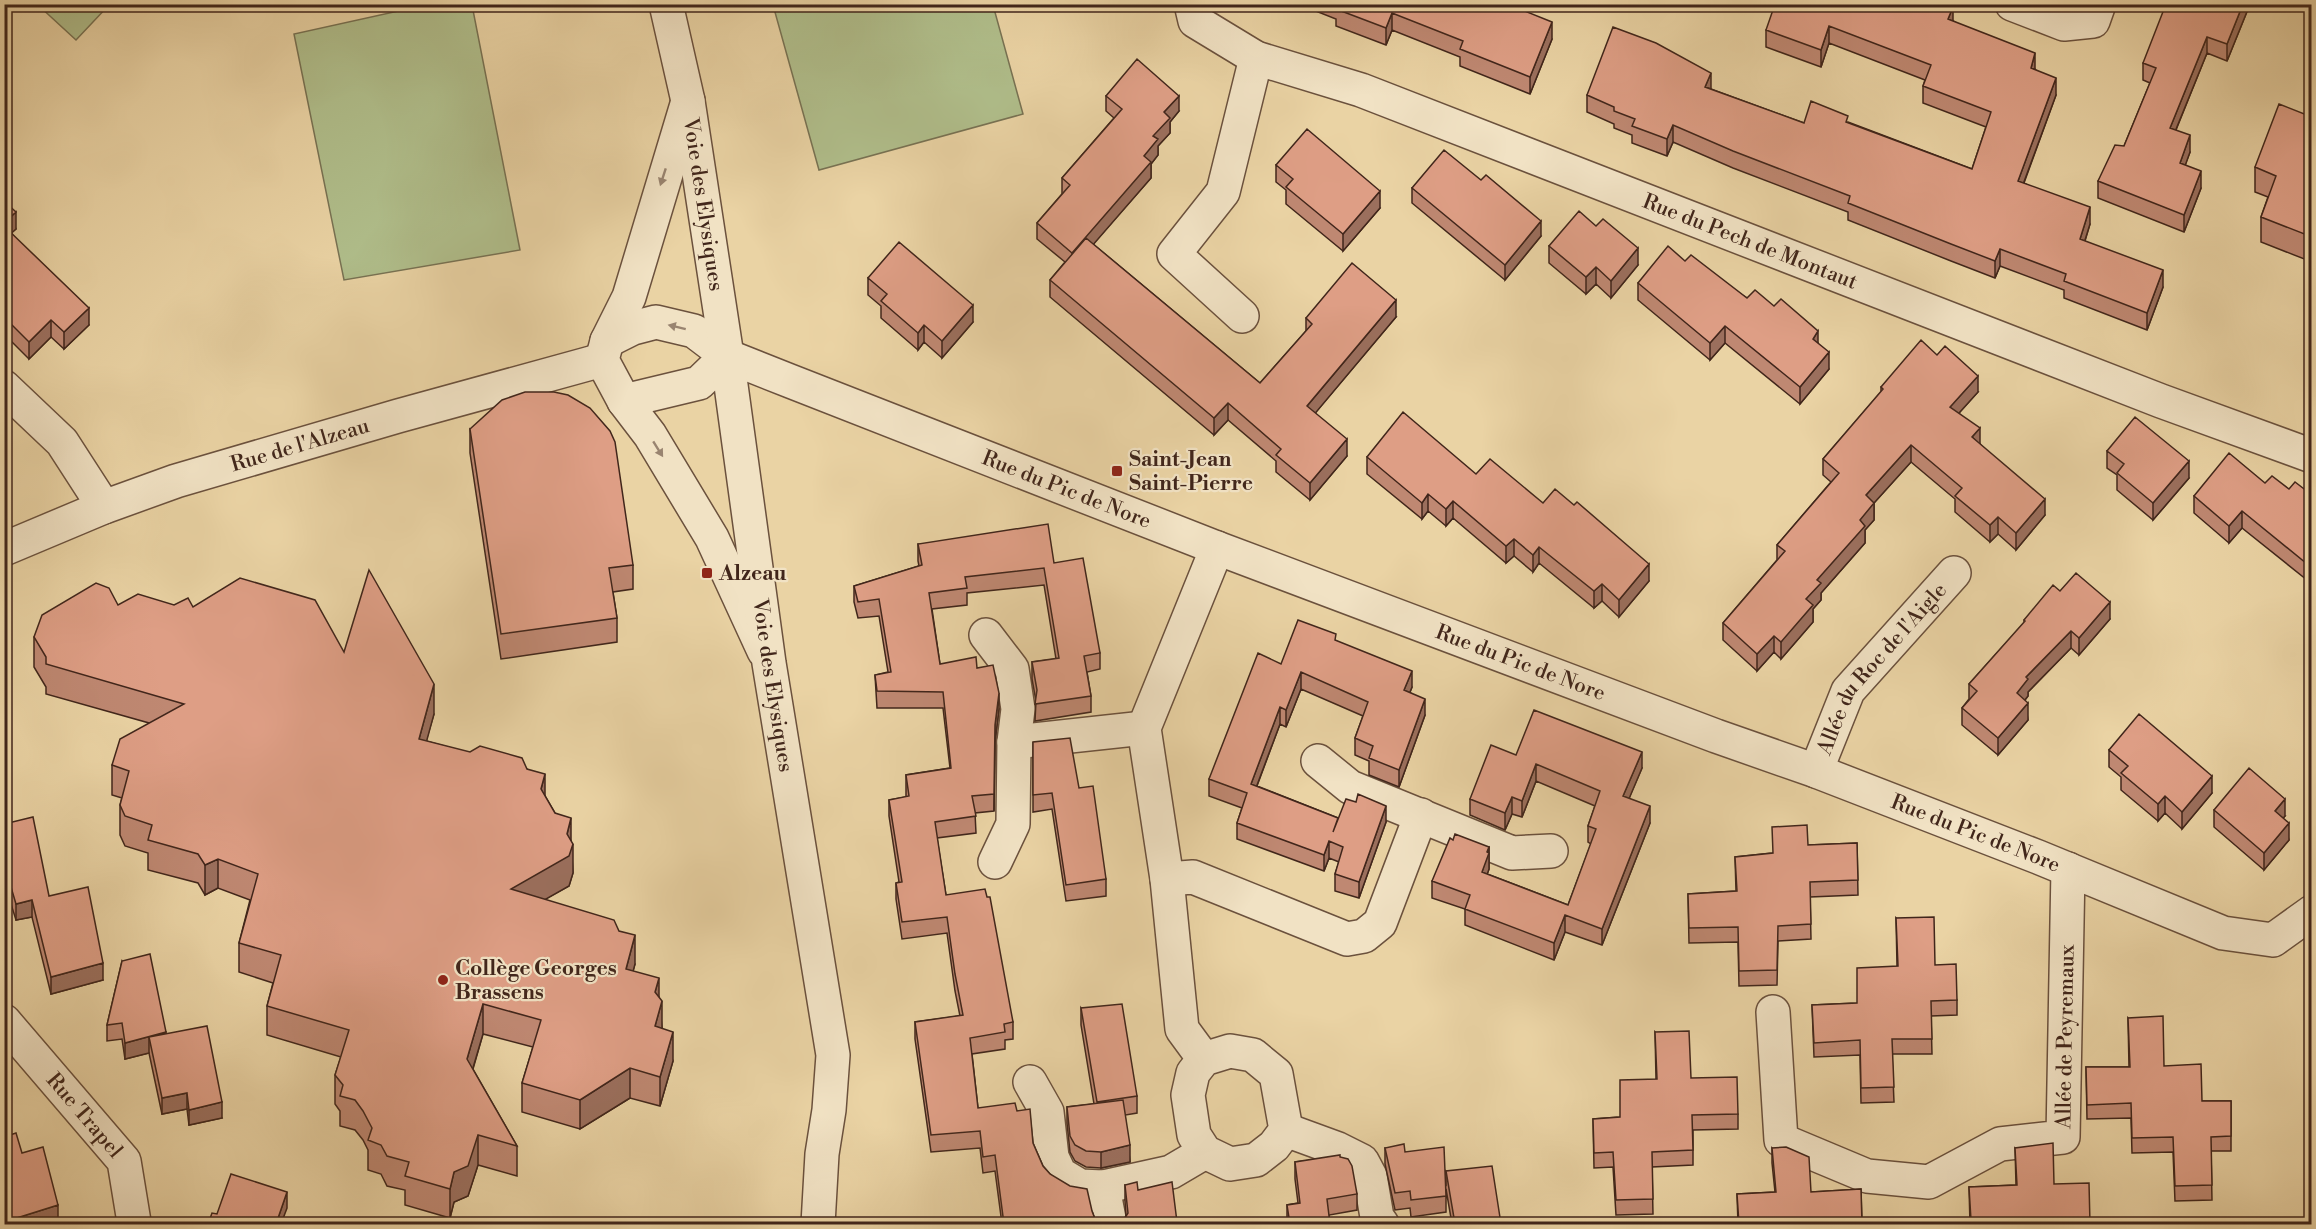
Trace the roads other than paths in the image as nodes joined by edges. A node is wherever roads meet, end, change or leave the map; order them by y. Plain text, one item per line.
1 (666, 4) edge
2 (2012, 4) edge
3 (2099, 4) edge
4 (1193, 13) edge
5 (1256, 58) junction
6 (687, 102) junction
7 (1242, 316) dead end
8 (604, 350) junction
9 (727, 356) junction
10 (4, 387) edge
11 (624, 401) junction
12 (2312, 456) edge
13 (104, 507) junction
14 (1217, 548) junction
15 (4, 549) edge
16 (1954, 573) dead end
17 (986, 635) dead end
18 (769, 663) junction
19 (1144, 728) junction
20 (1014, 742) junction
21 (1318, 761) dead end
22 (1816, 771) junction
23 (1421, 815) junction
24 (1551, 851) dead end
25 (995, 862) dead end
26 (2068, 869) junction
27 (1167, 879) junction
28 (2312, 912) edge
29 (1773, 1012) dead end
30 (4, 1021) edge
31 (1204, 1059) junction
32 (1030, 1082) dead end
33 (1286, 1130) junction
34 (1205, 1152) junction
35 (822, 1154) junction
36 (1103, 1187) junction
37 (132, 1224) edge
38 (800, 1224) edge
39 (818, 1224) edge
40 (1110, 1224) edge
41 (1382, 1224) edge

1 - 6 street, Voie des Elysiques
2 - 3 street
4 - 5 street, Rue du Pech de Montaut
5 - 7 street
5 - 12 street, Rue du Pech de Montaut
6 -> 8 street
6 - 9 street, Voie des Elysiques
9 -> 8 street, Rue de l'Alzeau
8 - 11 street
8 - 13 street, Rue de l'Alzeau
9 - 11 street
9 - 14 street, Rue du Pic de Nore
9 - 18 street, Voie des Elysiques
10 - 13 street
11 -> 18 street
13 - 15 street, Rue de l'Alzeau
14 - 19 street
14 - 22 street, Rue du Pic de Nore
16 - 22 street, Allée du Roc de l'Aigle
17 - 20 street
18 - 35 street, Voie des Elysiques
19 - 20 street
19 - 27 street
20 - 25 street
21 - 23 street
22 - 26 street, Rue du Pic de Nore
23 - 24 street
23 - 27 street
26 - 28 street, Rue du Pic de Nore
26 - 29 street, Allée de Peyremaux
27 - 31 street
30 - 37 street, Rue Trapel
31 - 33 street
31 - 34 street
32 - 36 street
33 - 34 street
33 - 41 street
34 - 36 street
35 - 38 street, Voie des Elysiques
35 - 39 street, Voie des Elysiques
36 - 40 street

